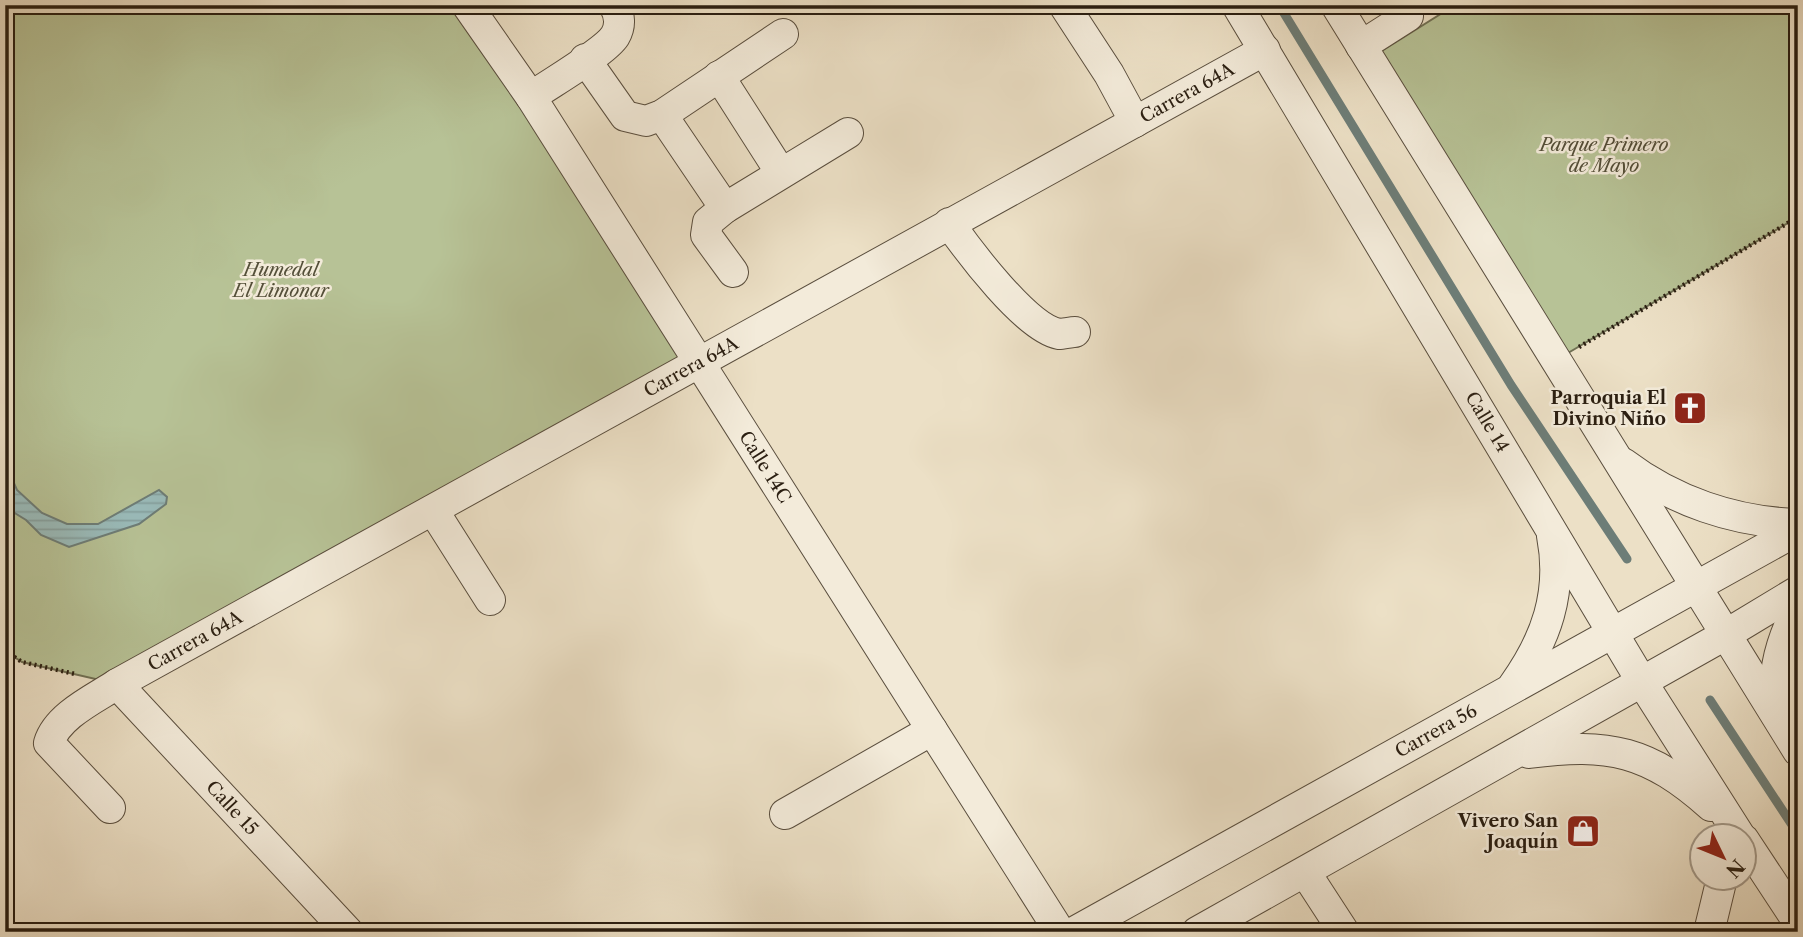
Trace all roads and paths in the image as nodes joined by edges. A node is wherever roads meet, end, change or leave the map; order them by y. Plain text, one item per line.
1 (467, 5) edge
2 (614, 5) edge
3 (1064, 5) edge
4 (1237, 5) edge
5 (1336, 5) edge
6 (1401, 5) edge
7 (783, 34) dead end
8 (1361, 46) junction
9 (1265, 50) junction
10 (585, 60) junction
11 (719, 76) junction
12 (531, 97) junction
13 (662, 115) junction
14 (1135, 122) junction
15 (848, 132) dead end
16 (781, 173) junction
17 (725, 208) junction
18 (1798, 217) edge
19 (949, 223) junction
20 (733, 272) dead end
21 (1075, 332) dead end
22 (1554, 360) junction
23 (698, 363) junction
24 (1613, 456) junction
25 (433, 510) junction
26 (1798, 524) edge
27 (1550, 529) junction
28 (1798, 530) edge
29 (1695, 587) junction
30 (1798, 591) edge
31 (490, 600) dead end
32 (1798, 608) edge
33 (1613, 633) junction
34 (1725, 635) junction
35 (5, 651) edge
36 (1642, 682) junction
37 (117, 684) junction
38 (1510, 690) junction
39 (1776, 718) junction
40 (932, 730) junction
41 (1798, 751) edge
42 (1511, 756) junction
43 (110, 808) dead end
44 (785, 814) dead end
45 (1727, 822) edge
46 (1732, 822) edge
47 (1758, 862) edge
48 (1306, 872) junction
49 (1718, 892) edge
50 (1116, 921) edge
51 (1798, 922) edge
52 (1212, 928) edge
53 (348, 932) edge
54 (1060, 932) edge
55 (1074, 932) edge
56 (1344, 932) edge
57 (1709, 932) edge

1 - 12 street, Calle 14C
2 - 10 street
3 - 14 street
4 - 9 street, Calle 14
5 - 8 street
6 - 8 street
7 - 11 street
8 - 22 street
9 - 14 street, Carrera 64A
9 - 27 street, Calle 14
10 - 12 street
10 - 13 street
11 - 13 street
11 - 16 street
12 - 23 street, Calle 14C
13 - 17 street
14 - 19 street, Carrera 64A
15 - 16 street
16 - 17 street
17 - 20 street
18 - 22 path
19 - 21 street
19 - 23 street, Carrera 64A
22 - 24 street
23 - 25 street, Carrera 64A
23 - 40 street, Calle 14C
24 - 26 street
24 - 29 street
25 - 31 street
25 - 37 street, Carrera 64A
27 - 33 street, Calle 14
27 - 38 street
28 - 29 street, Carrera 56
29 - 33 street, Carrera 56
29 - 34 street
30 - 34 street
32 - 39 street
33 - 36 street, Calle 14
33 - 38 street, Carrera 56
34 - 36 street
34 - 39 street
35 - 37 path
36 - 42 street
36 - 46 street, Calle 14
37 - 43 street, Carrera 64A
37 - 53 street, Calle 15
38 - 50 street, Carrera 56
39 - 41 street
40 - 44 street
40 - 54 street, Calle 14C
42 - 45 street
42 - 48 street
47 - 51 street, Calle 14
48 - 52 street
48 - 56 street
49 - 57 street
50 - 55 street, Carrera 56

